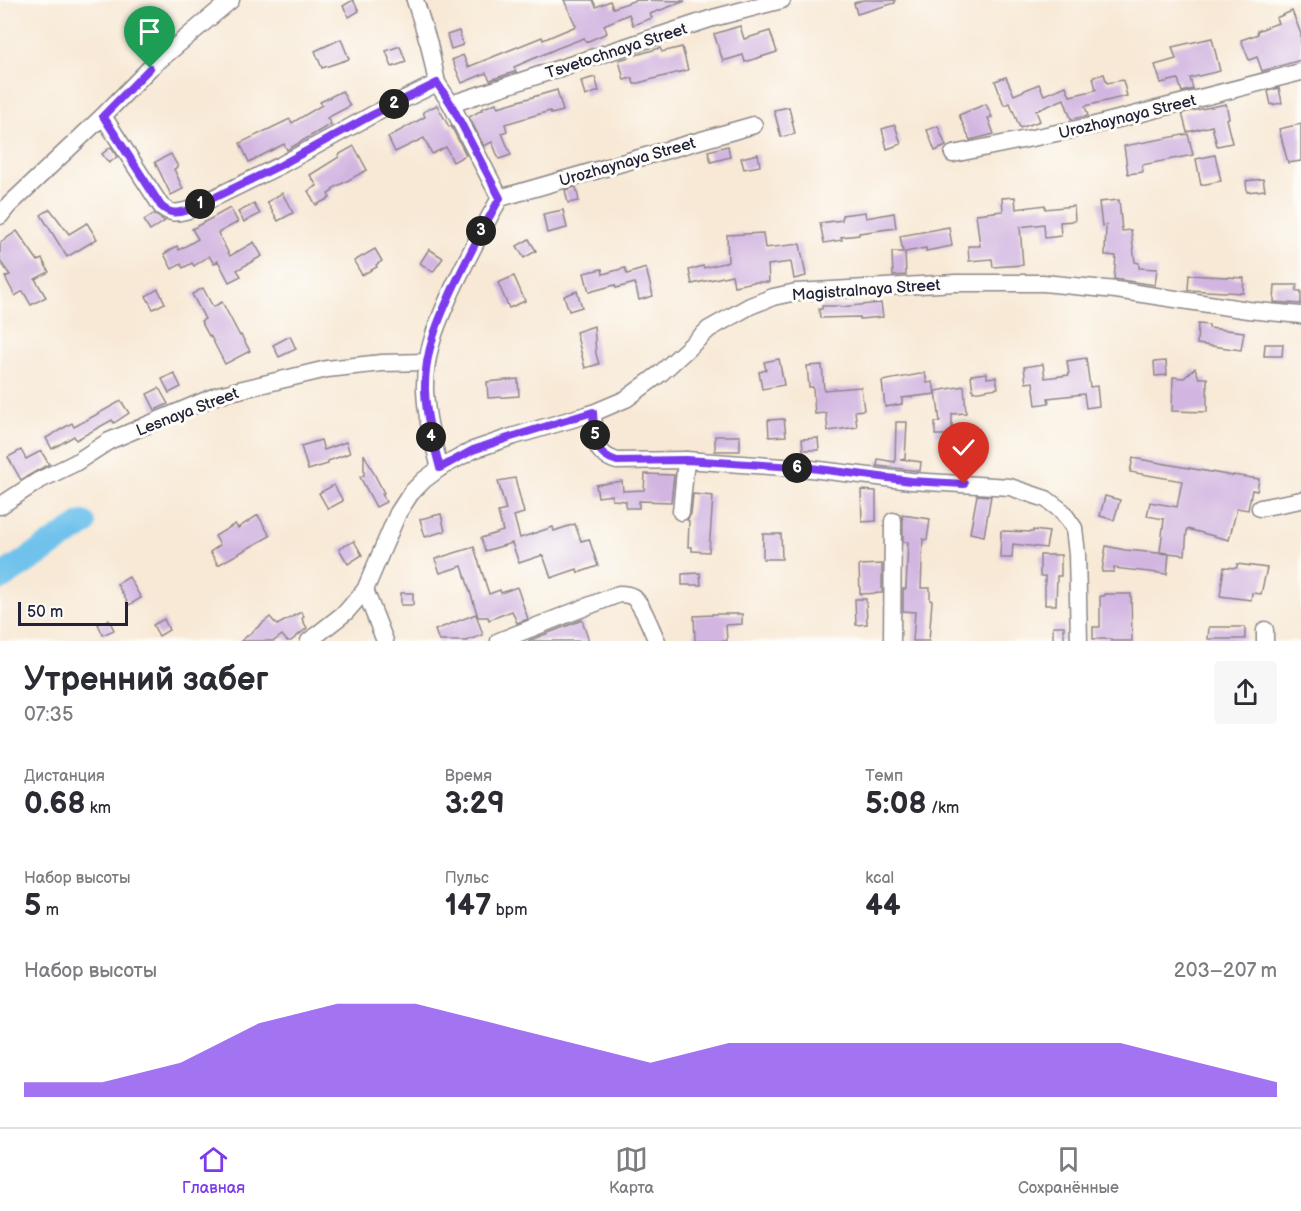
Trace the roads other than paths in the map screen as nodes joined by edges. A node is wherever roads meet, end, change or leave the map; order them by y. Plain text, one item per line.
1 (231, 0) edge
2 (416, 0) edge
3 (782, 0) edge
4 (1301, 72) edge
5 (437, 83) junction
6 (451, 104) junction
7 (103, 116) junction
8 (754, 125) dead end
9 (953, 154) dead end
10 (500, 198) junction
11 (0, 216) edge
12 (1301, 315) edge
13 (427, 362) junction
14 (593, 412) junction
15 (686, 460) junction
16 (440, 468) junction
17 (1301, 500) edge
18 (0, 506) edge
19 (1260, 508) dead end
20 (681, 512) dead end
21 (893, 521) dead end
22 (365, 590) junction
23 (309, 641) edge
24 (385, 641) edge
25 (499, 641) edge
26 (657, 641) edge
27 (892, 641) edge
28 (1079, 641) edge

1 - 7 street
2 - 5 street
3 - 6 street, Tsvetochnaya Street
4 - 9 street, Urozhaynaya Street
5 - 6 street
5 - 7 street
6 - 10 street
7 - 11 street
8 - 10 street, Urozhaynaya Street
10 - 13 street
12 - 14 street, Magistralnaya Street
13 - 16 street
13 - 18 street, Lesnaya Street
14 - 15 street
14 - 16 street, Magistralnaya Street
15 - 20 street
15 - 28 street
16 - 22 street, Magistralnaya Street
17 - 19 street
21 - 27 street
22 - 23 street, Magistralnaya Street
22 - 24 street
25 - 26 street

